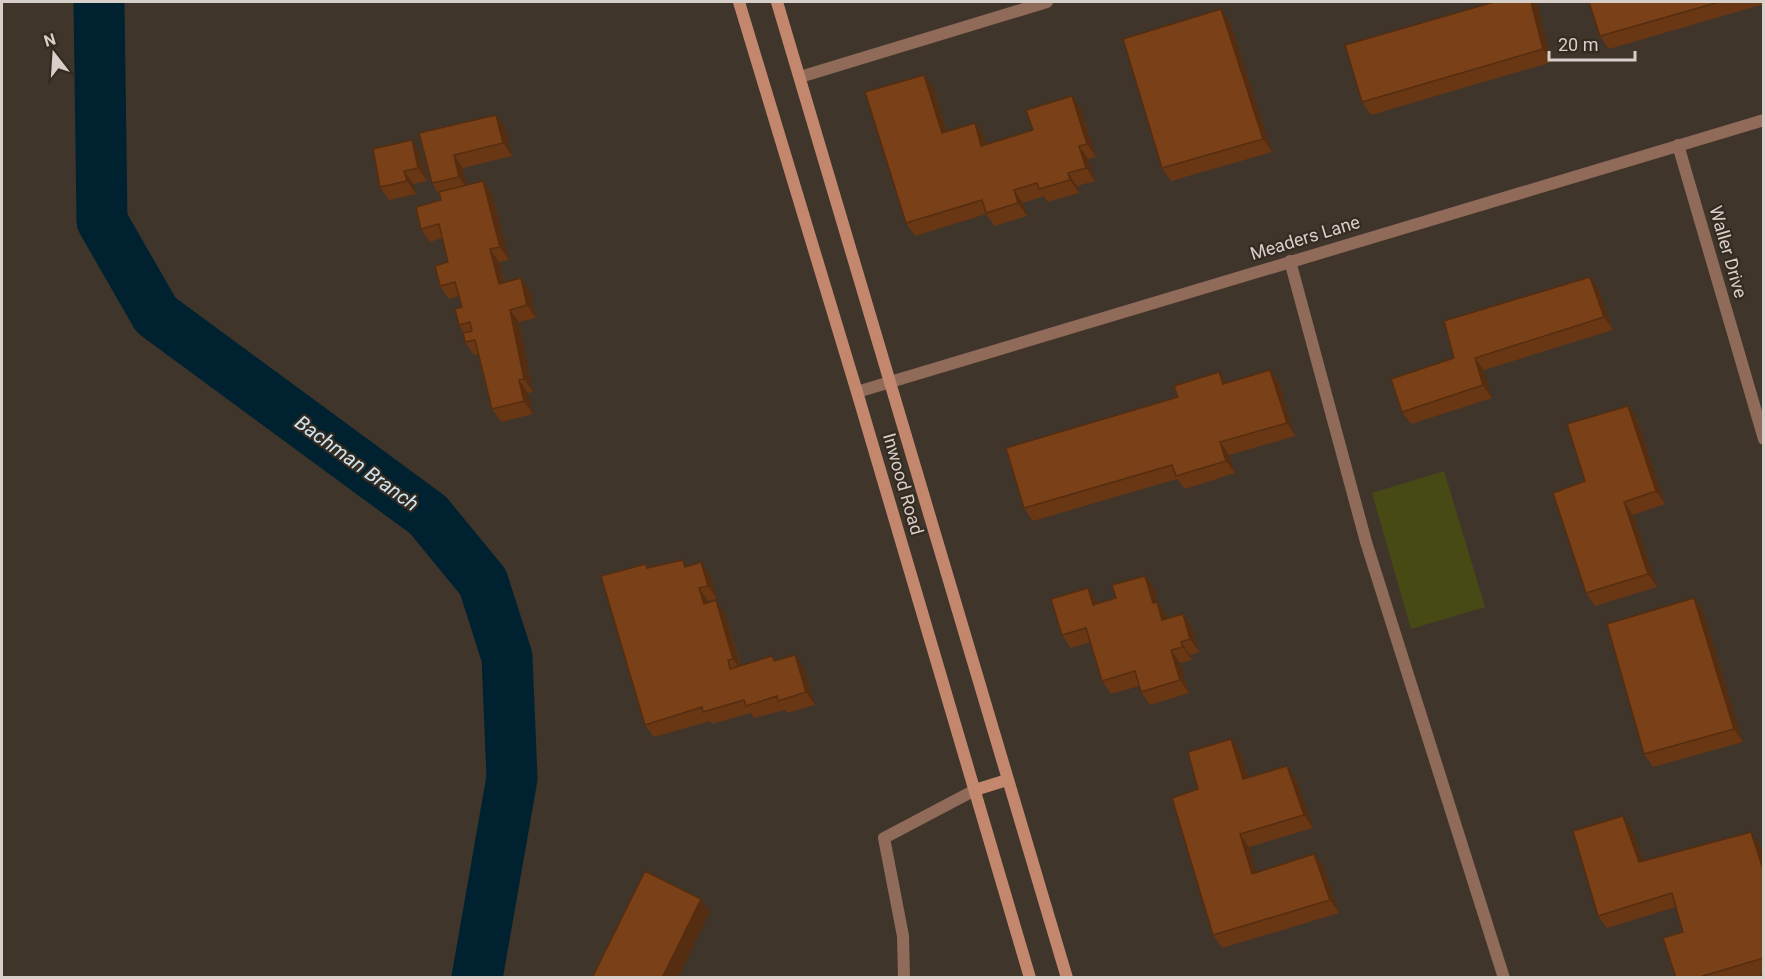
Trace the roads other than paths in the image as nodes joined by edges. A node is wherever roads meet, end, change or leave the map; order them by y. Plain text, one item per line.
1 (739, 2) edge
2 (777, 2) edge
3 (1047, 2) edge
4 (800, 77) junction
5 (1764, 120) edge
6 (1678, 145) junction
7 (1290, 261) junction
8 (891, 381) junction
9 (857, 392) junction
10 (1764, 439) edge
11 (1007, 780) junction
12 (975, 790) junction
13 (904, 978) edge
14 (1030, 978) edge
15 (1067, 978) edge
16 (1504, 978) edge

1 - 9 main road, Inwood Road
2 - 4 main road, Inwood Road
3 - 4 street
4 - 8 main road, Inwood Road
5 - 6 street, Meaders Lane
6 - 7 street, Meaders Lane
6 - 10 street, Waller Drive
7 - 8 street, Meaders Lane
7 - 16 street
8 - 9 street, Meaders Lane
8 - 11 main road, Inwood Road
9 - 12 main road, Inwood Road
11 - 12 main road
11 - 15 main road, Inwood Road
12 - 13 street
12 - 14 main road, Inwood Road

